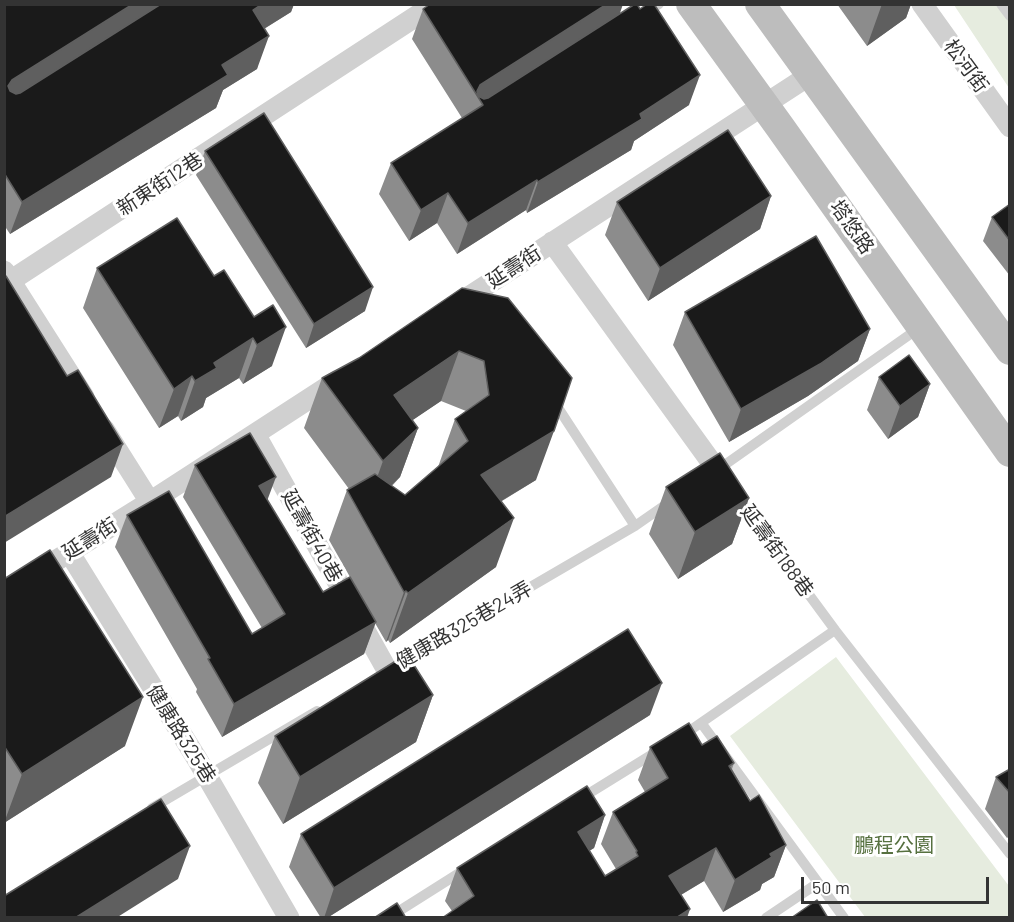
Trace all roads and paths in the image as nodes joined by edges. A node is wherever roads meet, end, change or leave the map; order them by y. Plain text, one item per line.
1 (435, 4) edge
2 (659, 4) edge
3 (691, 4) edge
4 (760, 4) edge
5 (922, 4) edge
6 (1001, 4) edge
7 (1010, 16) edge
8 (638, 17) edge
9 (810, 75) junction
10 (765, 105) junction
11 (1010, 126) edge
12 (552, 242) junction
13 (7, 279) edge
14 (436, 318) edge
15 (922, 326) junction
16 (1010, 350) edge
17 (358, 367) edge
18 (545, 388) edge
19 (255, 434) junction
20 (1005, 438) edge
21 (716, 475) joint
22 (731, 489) edge
23 (681, 495) edge
24 (150, 502) junction
25 (635, 526) junction
26 (69, 552) junction
27 (4, 593) edge
28 (835, 630) junction
29 (382, 673) joint
30 (329, 704) edge
31 (702, 724) junction
32 (671, 742) edge
33 (661, 749) edge
34 (207, 775) junction
35 (570, 805) edge
36 (140, 816) edge
37 (1008, 850) edge
38 (469, 867) edge
39 (818, 883) junction
40 (289, 918) edge
41 (388, 918) edge
42 (766, 918) edge
43 (844, 918) edge

1 - 13 street, 新東街12巷
2 - 8 lane
3 - 10 main road, 塔悠路
4 - 9 main road
5 - 11 street, 松河街
6 - 7 lane
9 - 10 street, 延壽街
9 - 16 main road
10 - 12 street, 延壽街
10 - 15 main road, 塔悠路
12 - 14 street, 延壽街
12 - 21 street
13 - 24 street
15 - 20 main road, 塔悠路
15 - 21 lane
17 - 19 street, 延壽街
18 - 25 lane
19 - 24 street, 延壽街
19 - 29 street, 延壽街40巷
22 - 28 lane, 延壽街188巷
23 - 25 lane, 健康路325巷24弄
24 - 26 street, 延壽街
25 - 29 lane, 健康路325巷24弄
26 - 27 street, 延壽街
26 - 34 street, 健康路325巷
28 - 31 lane
28 - 37 lane, 延壽街188巷
30 - 34 lane
31 - 32 lane
31 - 39 lane
33 - 35 lane
34 - 36 lane
34 - 40 street, 健康路325巷
38 - 41 lane
39 - 42 lane
39 - 43 lane

